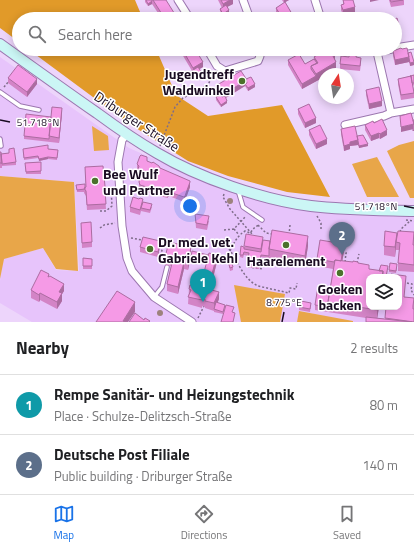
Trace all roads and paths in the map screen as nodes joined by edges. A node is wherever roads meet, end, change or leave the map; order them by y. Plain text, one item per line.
1 (178, 0) edge
2 (243, 0) edge
3 (315, 0) edge
4 (186, 12) edge
5 (247, 12) edge
6 (318, 12) edge
7 (0, 44) edge
8 (414, 45) edge
9 (402, 47) edge
10 (12, 53) edge
11 (17, 56) edge
12 (211, 56) edge
13 (260, 56) edge
14 (378, 56) edge
15 (217, 66) junction
16 (9, 80) edge
17 (0, 92) edge
18 (414, 109) edge
19 (39, 110) dead end
20 (391, 113) junction
21 (345, 125) dead end
22 (126, 134) junction
23 (0, 139) edge
24 (1, 146) dead end
25 (160, 146) dead end
26 (238, 189) junction
27 (106, 192) edge
28 (224, 194) dead end
29 (100, 211) dead end
30 (414, 211) edge
31 (250, 212) junction
32 (316, 214) dead end
33 (262, 220) dead end
34 (241, 221) junction
35 (410, 221) dead end
36 (113, 224) dead end
37 (258, 225) dead end
38 (290, 225) dead end
39 (255, 227) dead end
40 (100, 228) dead end
41 (234, 229) junction
42 (321, 229) dead end
43 (224, 230) dead end
44 (250, 233) junction
45 (273, 234) edge
46 (399, 234) edge
47 (240, 236) junction
48 (288, 237) edge
49 (124, 239) junction
50 (255, 239) edge
51 (148, 241) edge
52 (155, 243) edge
53 (349, 253) dead end
54 (359, 254) dead end
55 (234, 256) junction
56 (240, 257) edge
57 (162, 260) dead end
58 (248, 261) edge
59 (344, 265) edge
60 (357, 265) edge
61 (167, 267) dead end
62 (262, 269) dead end
63 (407, 283) edge
64 (297, 284) dead end
65 (414, 295) edge
66 (154, 297) junction
67 (204, 306) edge
68 (192, 322) edge
69 (197, 322) edge

1 - 4 street
2 - 5 street
3 - 6 street
7 - 10 main road, Driburger Straße
8 - 9 street
11 - 22 main road, Driburger Straße
12 - 15 street
13 - 15 street
14 - 20 street
15 - 25 path
16 - 17 path
17 - 19 lane
18 - 20 street
20 - 21 street
22 - 26 main road, Driburger Straße
22 - 49 street
23 - 24 lane
26 - 30 main road, Driburger Straße
26 - 31 lane
27 - 29 path
28 - 34 path
31 - 33 lane
31 - 34 path
32 - 42 path
34 - 41 path
34 - 44 path
35 - 46 path
36 - 40 path
37 - 45 path
38 - 48 path
39 - 44 path
41 - 43 path
41 - 47 path
44 - 47 path
44 - 50 path
47 - 55 path
49 - 51 path
49 - 66 street
52 - 57 path
53 - 59 path
54 - 60 path
55 - 56 path
55 - 64 path
58 - 62 path
61 - 66 lane
63 - 65 path
66 - 68 street
67 - 69 path

